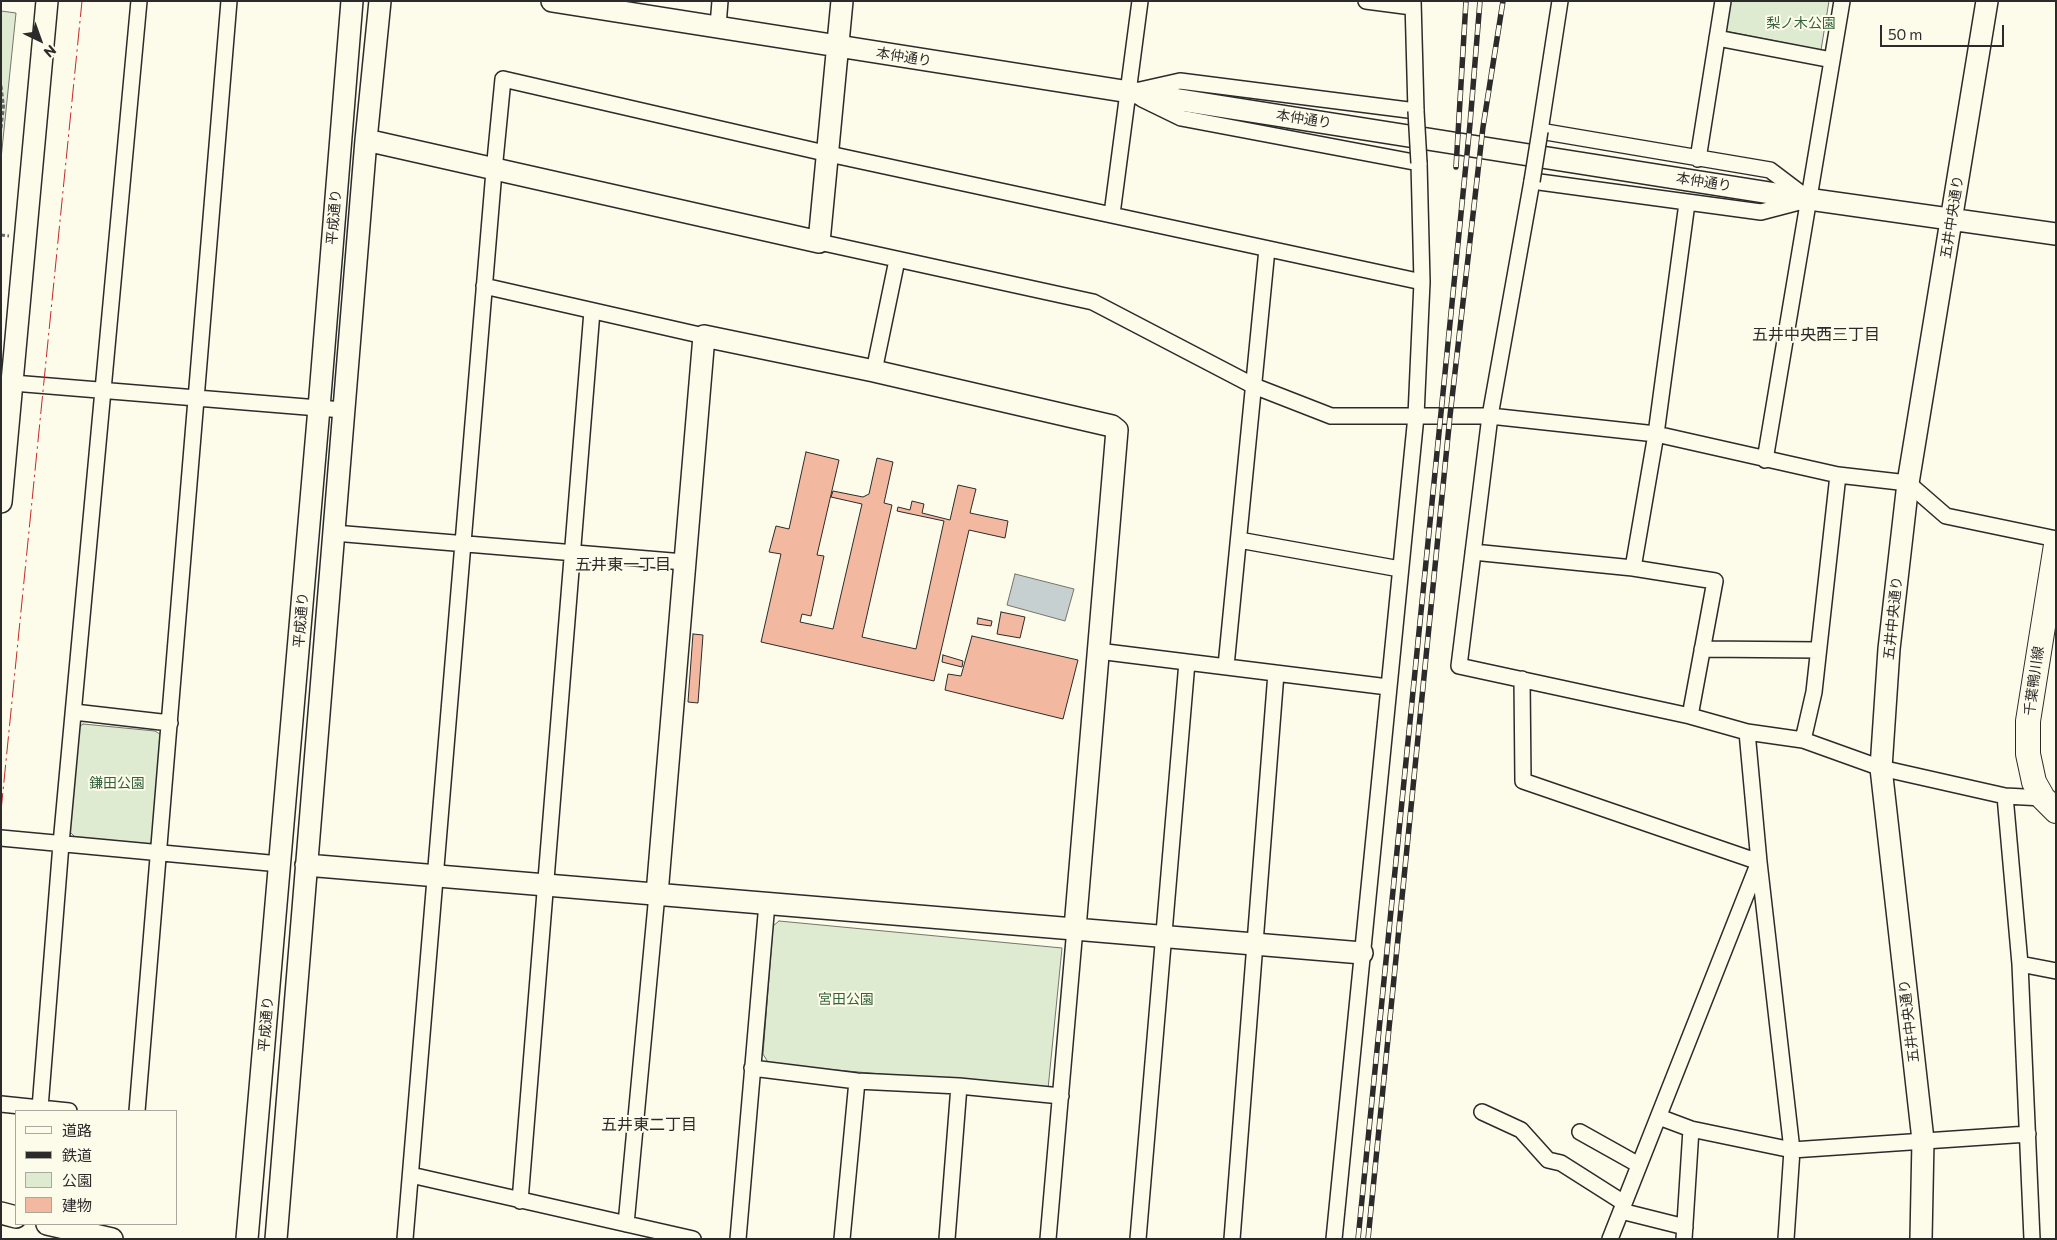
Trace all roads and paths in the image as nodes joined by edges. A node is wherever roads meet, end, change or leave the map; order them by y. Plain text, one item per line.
1 (46, 1) edge
2 (139, 1) edge
3 (230, 1) edge
4 (352, 1) edge
5 (380, 1) edge
6 (552, 1) edge
7 (720, 1) edge
8 (842, 1) edge
9 (1140, 1) edge
10 (1366, 1) edge
11 (1560, 1) edge
12 (1723, 1) edge
13 (1842, 1) edge
14 (1988, 1) edge
15 (1412, 4) edge
16 (611, 6) edge
17 (718, 26) junction
18 (1717, 38) junction
19 (838, 46) junction
20 (1832, 60) junction
21 (1, 86) edge
22 (1129, 92) junction
23 (2, 104) edge
24 (1416, 111) junction
25 (1, 128) edge
26 (1540, 131) junction
27 (366, 140) junction
28 (829, 154) junction
29 (1698, 159) junction
30 (1419, 163) junction
31 (494, 170) junction
32 (1532, 181) junction
33 (1808, 199) junction
34 (1687, 203) junction
35 (1112, 214) junction
36 (1951, 220) junction
37 (2056, 234) edge
38 (819, 242) junction
39 (1267, 249) junction
40 (897, 260) junction
41 (1422, 282) junction
42 (484, 286) junction
43 (592, 310) junction
44 (704, 336) junction
45 (874, 371) junction
46 (13, 383) junction
47 (1254, 386) junction
48 (102, 390) junction
49 (197, 398) junction
50 (319, 408) junction
51 (343, 410) junction
52 (1416, 416) junction
53 (1490, 416) junction
54 (1656, 434) junction
55 (1765, 460) junction
56 (1838, 475) junction
57 (1908, 483) junction
58 (1, 502) edge
59 (334, 533) junction
60 (2056, 539) edge
61 (1239, 540) junction
62 (462, 543) junction
63 (2056, 545) edge
64 (1473, 552) junction
65 (574, 554) junction
66 (684, 562) junction
67 (1632, 568) junction
68 (1400, 569) junction
69 (1702, 649) junction
70 (1818, 650) junction
71 (1098, 651) junction
72 (1187, 662) junction
73 (1226, 666) junction
74 (1276, 673) junction
75 (1522, 679) junction
76 (1388, 687) junction
77 (74, 712) junction
78 (1690, 716) junction
79 (170, 723) junction
80 (1747, 732) junction
81 (1803, 740) junction
82 (1881, 768) junction
83 (2005, 796) junction
84 (2049, 804) edge
85 (1, 838) edge
86 (61, 844) junction
87 (160, 853) junction
88 (1759, 862) junction
89 (280, 864) junction
90 (306, 865) junction
91 (435, 876) junction
92 (546, 884) junction
93 (657, 894) junction
94 (767, 903) junction
95 (1075, 928) junction
96 (1165, 937) junction
97 (1256, 944) junction
98 (1362, 953) junction
99 (2020, 964) junction
100 (2056, 971) edge
101 (752, 1068) junction
102 (857, 1081) junction
103 (959, 1086) junction
104 (1061, 1096) junction
105 (1, 1104) edge
106 (40, 1108) junction
107 (60, 1110) edge
108 (137, 1110) edge
109 (1482, 1112) dead end
110 (1659, 1117) junction
111 (1690, 1129) junction
112 (1580, 1132) dead end
113 (2028, 1134) junction
114 (1923, 1140) junction
115 (1792, 1150) junction
116 (1640, 1165) junction
117 (411, 1175) junction
118 (520, 1201) junction
119 (1623, 1207) junction
120 (1, 1213) edge
121 (15, 1217) edge
122 (626, 1224) junction
123 (51, 1225) edge
124 (1685, 1233) edge
125 (112, 1239) edge
126 (247, 1239) edge
127 (276, 1239) edge
128 (405, 1239) edge
129 (693, 1239) edge
130 (738, 1239) edge
131 (842, 1239) edge
132 (947, 1239) edge
133 (1048, 1239) edge
134 (1138, 1239) edge
135 (1232, 1239) edge
136 (1334, 1239) edge
137 (1610, 1239) edge
138 (1786, 1239) edge
139 (1921, 1239) edge
140 (2032, 1239) edge

1 - 46 street
2 - 48 street
3 - 49 street
4 - 50 street, 平成通り
5 - 27 street, 平成通り
6 - 16 street, 本仲通り
7 - 17 street
8 - 19 street
9 - 22 street
10 - 15 street
11 - 26 street
12 - 18 street
13 - 20 street
14 - 36 street, 五井中央通り
15 - 24 street
16 - 17 street, 本仲通り
17 - 19 street, 本仲通り
18 - 20 street
18 - 29 street
19 - 22 street, 本仲通り
19 - 28 street
20 - 33 street
21 - 23 path
22 - 24 street
22 - 30 street
22 - 33 street, 本仲通り
22 - 35 street
23 - 25 path
24 - 30 street, bridge
26 - 29 street
26 - 32 street, bridge
27 - 31 street
27 - 51 street, 平成通り
28 - 31 street
28 - 35 street
28 - 38 street
29 - 33 street
30 - 41 street
31 - 38 street
31 - 42 street
32 - 34 street
32 - 53 street
33 - 34 street
33 - 36 street, 本仲通り
33 - 55 street
34 - 54 street
35 - 39 street
36 - 37 street, 本仲通り
36 - 57 street, 五井中央通り
38 - 40 street
39 - 41 street
39 - 47 street
40 - 45 street
40 - 47 street
41 - 52 street
42 - 43 street
42 - 62 street
43 - 44 street
43 - 65 street
44 - 45 street
44 - 66 street
45 - 71 street
46 - 48 street
46 - 58 street
47 - 52 street
47 - 61 street
48 - 49 street
48 - 77 street
49 - 50 street
49 - 79 street
50 - 51 street
50 - 89 street, 平成通り
51 - 59 street, 平成通り
52 - 53 street
52 - 68 street
53 - 54 street
53 - 64 street
54 - 55 street
54 - 67 street
55 - 56 street
56 - 57 street
56 - 70 street
57 - 60 street
57 - 82 street, 五井中央通り
59 - 62 street
59 - 90 street, 平成通り
61 - 68 street
61 - 73 street
62 - 65 street
62 - 91 street
63 - 84 main road, 千葉鴨川線
64 - 67 street
64 - 75 street
65 - 66 street
65 - 92 street
66 - 93 street
67 - 69 street
68 - 76 street
69 - 70 street
69 - 78 street
70 - 81 street
71 - 72 street
71 - 95 street
72 - 73 street
72 - 96 street
73 - 74 street
74 - 76 street
74 - 97 street
75 - 78 street
75 - 88 street
76 - 98 street
77 - 79 street
77 - 86 street
78 - 80 street
79 - 87 street
80 - 81 street
80 - 88 street
81 - 82 street
82 - 83 street
82 - 114 street, 五井中央通り
83 - 84 street
83 - 99 street
85 - 86 street
86 - 87 street
86 - 106 street
87 - 89 street
87 - 108 street
88 - 110 street
88 - 115 street
89 - 126 street, 平成通り
90 - 91 street
90 - 127 street, 平成通り
91 - 92 street
91 - 117 street
92 - 93 street
92 - 118 street
93 - 94 street
93 - 122 street
94 - 95 street
94 - 101 street
95 - 96 street
95 - 104 street
96 - 97 street
96 - 134 street
97 - 98 street
97 - 135 street
98 - 136 street
99 - 100 street
99 - 113 street
101 - 102 street
101 - 130 street
102 - 103 street
102 - 131 street
103 - 104 street
103 - 132 street
104 - 133 street
105 - 106 street
106 - 107 street
109 - 119 street
110 - 111 street
110 - 116 street
111 - 115 street
111 - 124 street
112 - 116 street
113 - 114 street
113 - 140 street
114 - 115 street
114 - 139 street, 五井中央通り
115 - 138 street
116 - 119 street
117 - 118 street
117 - 128 street
118 - 122 street
119 - 124 street
119 - 137 street
120 - 121 street
122 - 129 street
123 - 125 street

